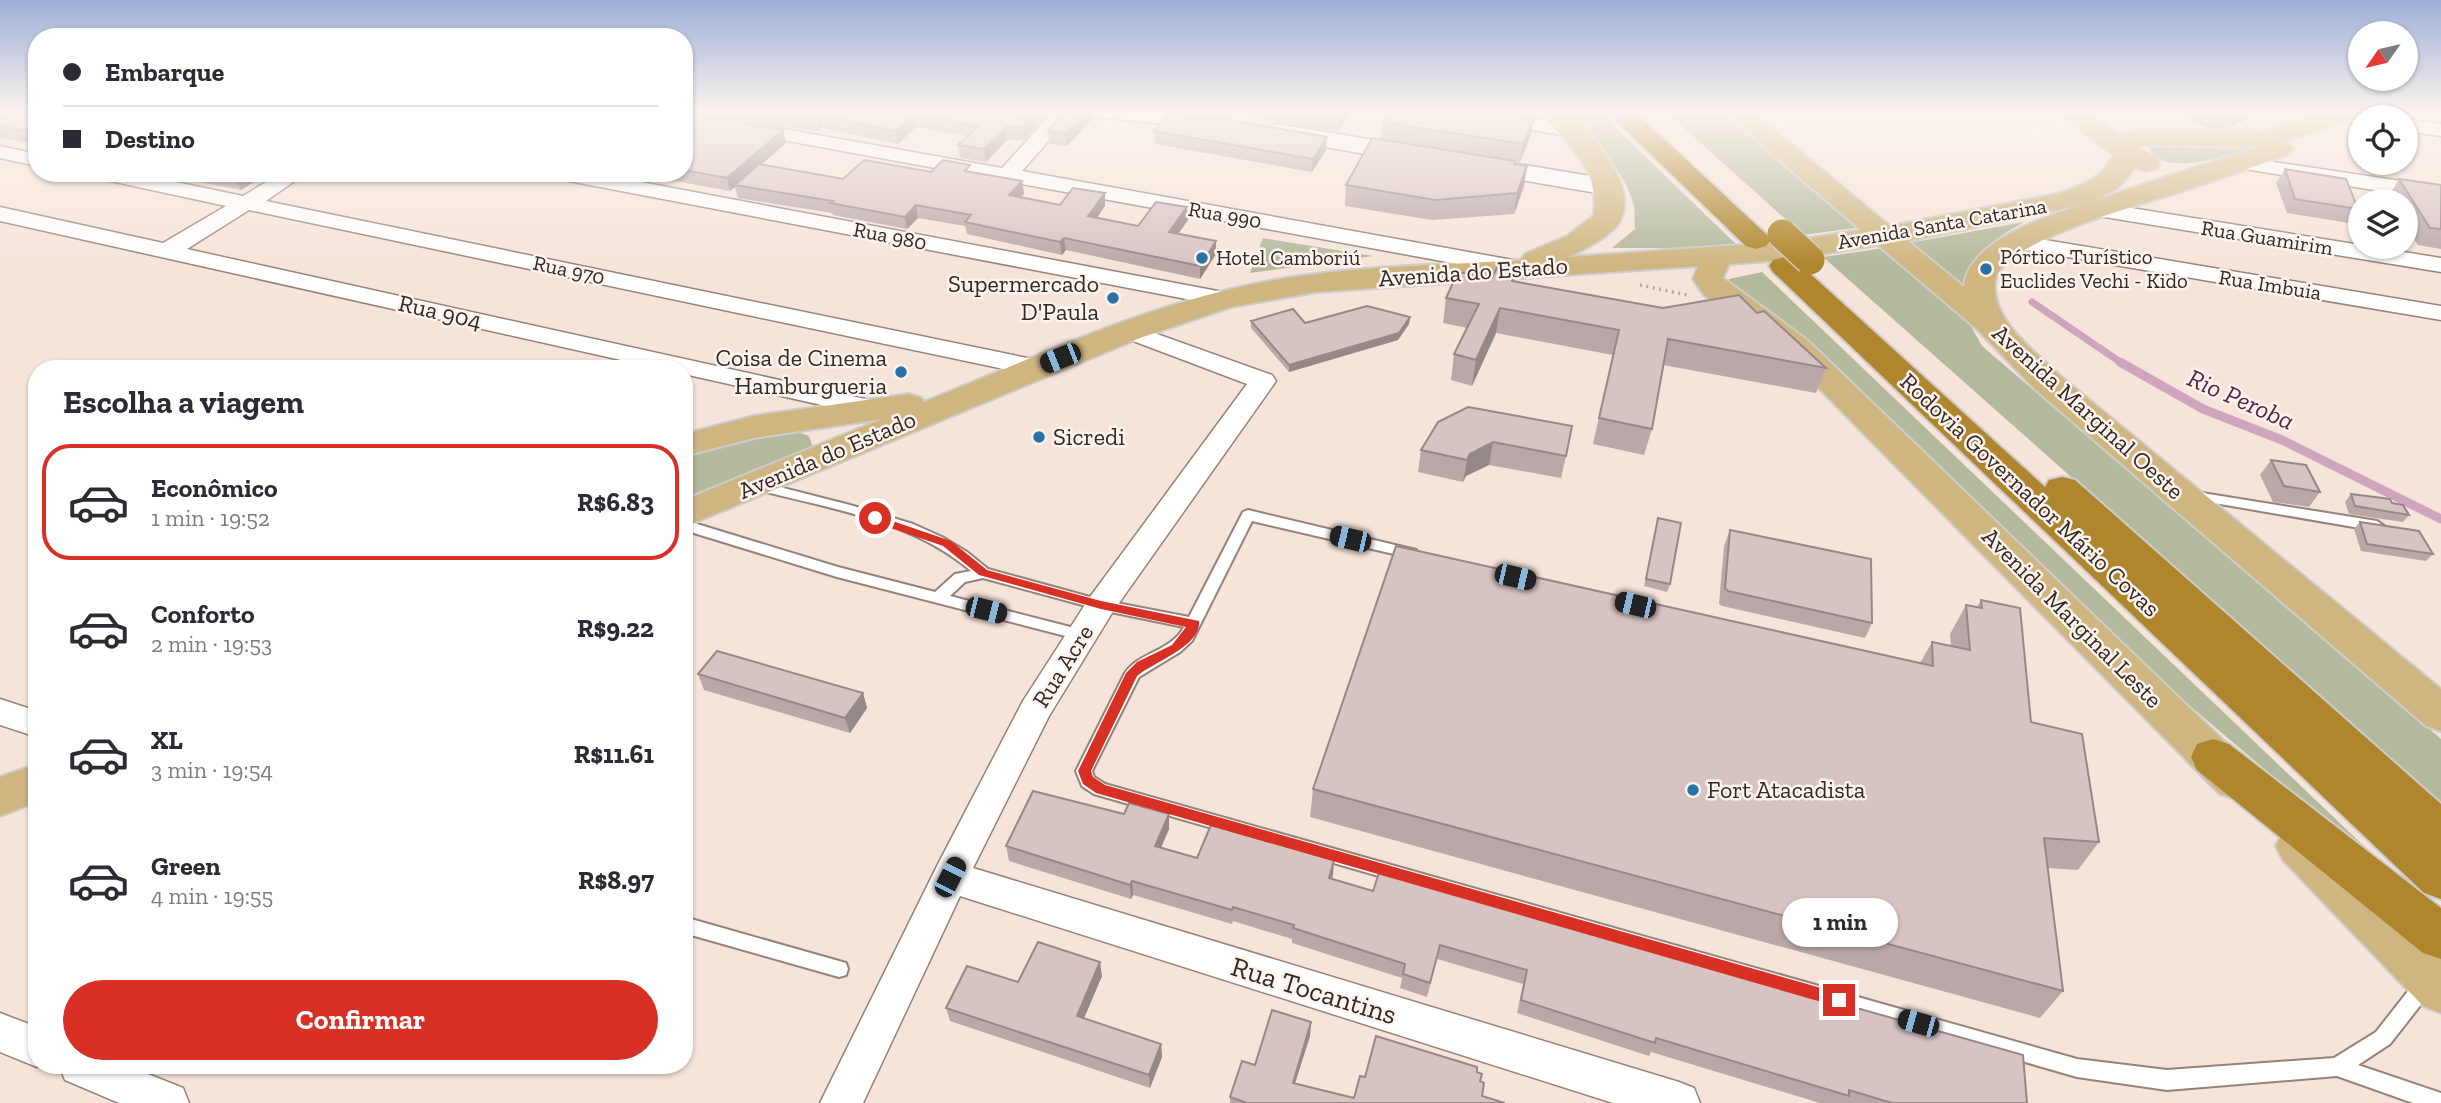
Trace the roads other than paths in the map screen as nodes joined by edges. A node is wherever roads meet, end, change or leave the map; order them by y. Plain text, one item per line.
1 (938, 162) edge
2 (1018, 162) edge
3 (1460, 162) edge
4 (1597, 162) edge
5 (1675, 162) edge
6 (1693, 162) edge
7 (1796, 162) edge
8 (2123, 162) edge
9 (2148, 162) edge
10 (2240, 163) joint
11 (2209, 174) junction
12 (1007, 175) junction
13 (144, 182) edge
14 (281, 182) edge
15 (606, 182) edge
16 (1608, 187) junction
17 (1830, 191) junction
18 (2441, 194) edge
19 (246, 203) junction
20 (2094, 209) junction
21 (0, 214) edge
22 (2001, 215) junction
23 (1884, 236) junction
24 (2016, 242) junction
25 (167, 251) junction
26 (1772, 251) junction
27 (2441, 265) edge
28 (1518, 268) junction
29 (1223, 299) junction
30 (2441, 313) edge
31 (1989, 323) junction
32 (1129, 331) junction
33 (656, 360) edge
34 (693, 368) edge
35 (1037, 368) junction
36 (970, 395) junction
37 (836, 400) junction
38 (879, 410) junction
39 (693, 423) edge
40 (693, 443) edge
41 (754, 485) junction
42 (2179, 493) junction
43 (693, 510) edge
44 (693, 528) edge
45 (2390, 528) edge
46 (1429, 557) edge
47 (983, 573) junction
48 (938, 598) junction
49 (1101, 605) junction
50 (1195, 624) junction
51 (1081, 635) junction
52 (0, 712) edge
53 (2441, 714) edge
54 (28, 721) edge
55 (2213, 757) joint
56 (28, 786) edge
57 (0, 797) edge
58 (2441, 834) edge
59 (950, 877) junction
60 (2441, 878) edge
61 (693, 928) edge
62 (2437, 968) edge
63 (839, 969) dead end
64 (0, 1032) edge
65 (28, 1043) edge
66 (2337, 1067) junction
67 (99, 1074) edge
68 (169, 1103) edge
69 (841, 1103) edge
70 (1679, 1103) edge
71 (2441, 1103) edge

1 - 12 street, Rua 990
2 - 12 street
3 - 16 street
4 - 16 main road
5 - 26 highway, Rodovia Governador Mário Covas
6 - 26 highway, Rodovia Governador Mário Covas
7 - 17 main road, Avenida Marginal Oeste
8 - 22 main road, Avenida Santa Catarina
9 - 11 main road
10 - 11 main road, Avenida Santa Catarina
10 - 18 street
11 - 20 main road, Avenida Santa Catarina
12 - 28 street, Rua 990
13 - 19 street, Rua 970
14 - 19 street
15 - 29 street, Rua 980
16 - 28 main road
17 - 22 main road
17 - 23 main road, Avenida Marginal Oeste
19 - 25 street
19 - 35 street, Rua 970
20 - 24 main road, Avenida Santa Catarina
20 - 27 street, Rua Guamirim
21 - 25 street, Rua 904
22 - 23 main road, Avenida Santa Catarina
23 - 26 main road, Avenida Santa Catarina
23 - 31 main road, Avenida Marginal Oeste
24 - 30 street, Rua Imbuia
24 - 31 main road, Avenida Santa Catarina
25 - 33 street, Rua 904
26 - 28 main road, Avenida do Estado
26 - 55 main road, Avenida Marginal Leste
26 - 58 highway, Rodovia Governador Mário Covas
26 - 60 highway, Rodovia Governador Mário Covas
28 - 29 main road, Avenida do Estado
29 - 32 main road, Avenida do Estado
31 - 42 main road, Avenida Marginal Oeste
32 - 35 main road, Avenida do Estado
32 - 49 street, Rua Acre
34 - 37 street, Rua 904
35 - 36 main road, Avenida do Estado
36 - 38 main road, Avenida do Estado
36 - 41 main road, Avenida do Estado
37 - 38 street, Rua 904
37 - 39 main road
38 - 40 main road, Avenida do Estado
41 - 43 main road, Avenida do Estado
41 - 47 lane
42 - 45 lane
42 - 53 main road, Avenida Marginal Oeste
44 - 48 lane
46 - 50 lane
47 - 48 lane
47 - 49 lane
48 - 51 lane
49 - 50 lane
49 - 51 street, Rua Acre
50 - 66 lane
51 - 59 street, Rua Acre
52 - 54 street
55 - 62 highway
56 - 57 main road
59 - 69 street, Rua Acre
59 - 70 street, Rua Tocantins
61 - 63 lane
62 - 66 lane
64 - 65 street
66 - 71 lane
67 - 68 street

